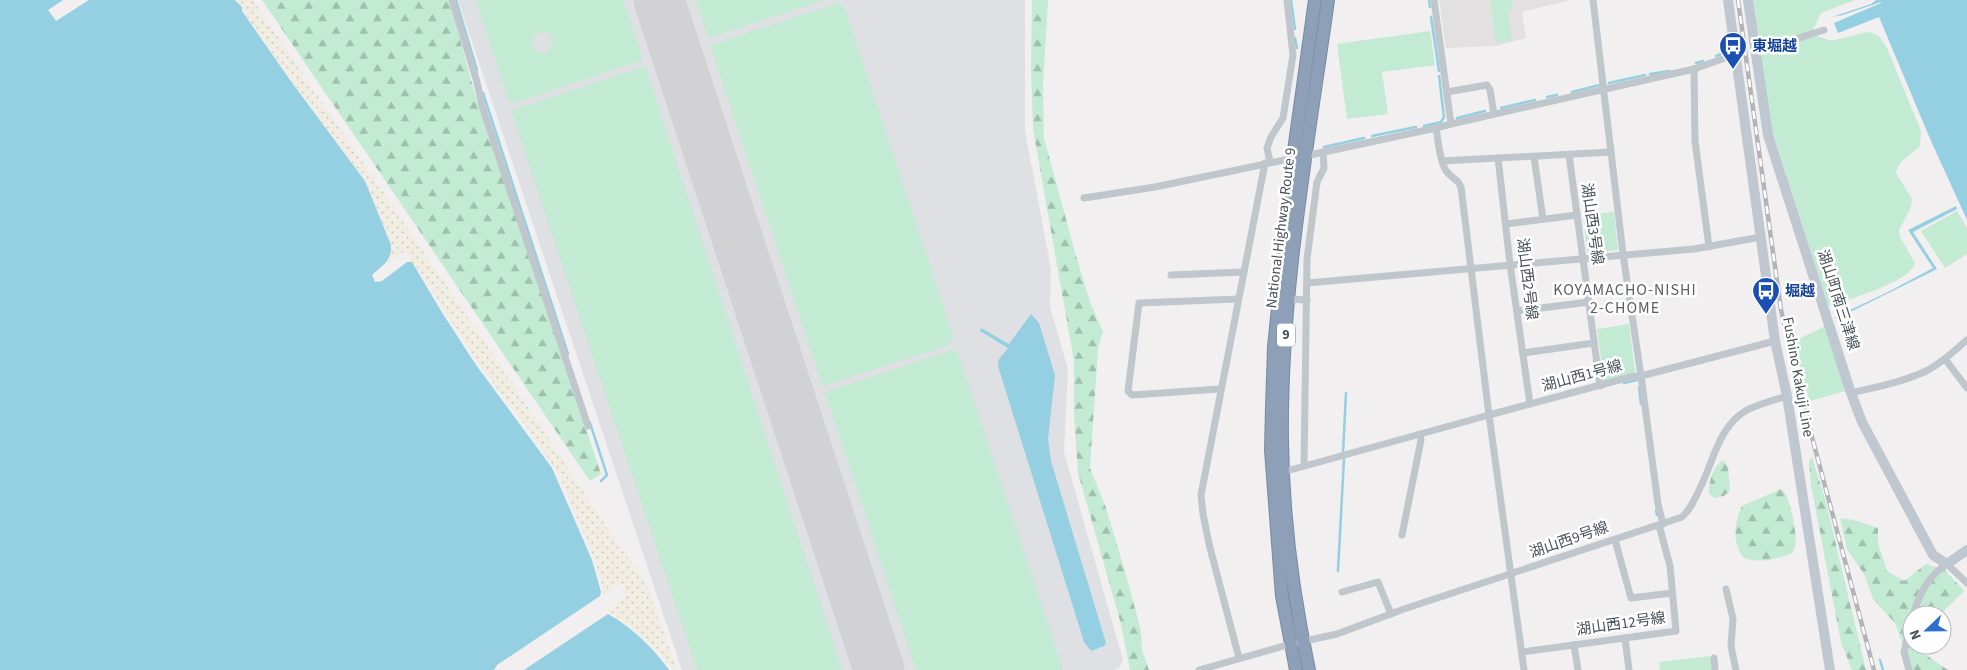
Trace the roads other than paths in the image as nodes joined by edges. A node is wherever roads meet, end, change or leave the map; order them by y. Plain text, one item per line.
1 (452, 0) edge
2 (1287, 0) edge
3 (1315, 0) edge
4 (1328, 0) edge
5 (1434, 0) edge
6 (1593, 0) edge
7 (1728, 0) edge
8 (1748, 0) edge
9 (1824, 30) dead end
10 (1755, 50) junction
11 (1736, 54) junction
12 (1694, 69) junction
13 (1605, 88) junction
14 (1447, 92) junction
15 (1494, 114) junction
16 (1451, 124) junction
17 (1436, 128) junction
18 (1323, 152) junction
19 (1611, 152) junction
20 (1569, 155) junction
21 (1307, 156) junction
22 (1534, 157) junction
23 (1292, 158) junction
24 (1498, 158) junction
25 (1442, 161) junction
26 (1268, 163) junction
27 (1084, 198) dead end
28 (1577, 215) junction
29 (1543, 220) junction
30 (1506, 224) junction
31 (1761, 237) junction
32 (1709, 246) junction
33 (1623, 254) junction
34 (1583, 258) junction
35 (1510, 264) junction
36 (1471, 268) junction
37 (1244, 272) junction
38 (1171, 275) dead end
39 (1307, 283) junction
40 (1238, 298) junction
41 (1288, 299) junction
42 (1307, 300) junction
43 (1589, 302) junction
44 (1517, 311) junction
45 (1967, 340) edge
46 (1775, 341) junction
47 (1594, 343) junction
48 (1523, 353) junction
49 (1945, 359) junction
50 (1641, 376) junction
51 (1600, 386) junction
52 (1220, 388) junction
53 (1967, 388) edge
54 (1852, 393) junction
55 (1787, 396) junction
56 (1530, 404) junction
57 (1489, 415) junction
58 (588, 426) dead end
59 (1420, 434) junction
60 (1304, 466) junction
61 (1283, 472) junction
62 (1661, 524) junction
63 (1402, 535) dead end
64 (1615, 540) junction
65 (1967, 550) edge
66 (1947, 564) junction
67 (1511, 575) junction
68 (1967, 582) edge
69 (1726, 589) dead end
70 (1342, 592) dead end
71 (1672, 593) junction
72 (1917, 605) edge
73 (1391, 614) junction
74 (1625, 638) junction
75 (1297, 643) junction
76 (1574, 645) junction
77 (1522, 652) junction
78 (1905, 655) edge
79 (1239, 658) junction
80 (1714, 658) dead end
81 (1199, 670) edge
82 (1296, 670) edge
83 (1309, 670) edge
84 (1524, 670) edge
85 (1578, 670) edge
86 (1629, 670) edge
87 (1715, 670) edge
88 (1736, 670) edge
89 (1830, 670) edge
90 (1909, 670) edge

1 - 58 street
2 - 26 street
3 - 23 highway, National Highway Route 9 / 9
4 - 21 highway, National Highway Route 9 / 9
5 - 14 street
6 - 13 street, 湖山西1号線
7 - 11 main road, Fushino Kakuji Line
8 - 10 main road, 湖山町南三津線
9 - 10 street
10 - 54 main road, 湖山町南三津線
11 - 12 street
11 - 31 main road, Fushino Kakuji Line
12 - 13 street
12 - 32 street
13 - 15 street
13 - 19 street, 湖山西1号線
14 - 15 street
14 - 16 street
15 - 16 street
16 - 17 street
17 - 18 street
17 - 25 street
18 - 21 street
18 - 39 street
19 - 20 street
19 - 33 street, 湖山西1号線
20 - 22 street
20 - 28 street, 湖山西3号線
21 - 23 street
21 - 41 highway, National Highway Route 9 / 9
22 - 24 street
22 - 29 street
23 - 26 street
23 - 75 highway, National Highway Route 9 / 9
24 - 25 street
24 - 30 street, 湖山西2号線
25 - 36 street
26 - 27 street
26 - 37 street
28 - 29 street
28 - 34 street, 湖山西3号線
29 - 30 street
30 - 35 street, 湖山西2号線
31 - 32 street
31 - 46 main road, Fushino Kakuji Line
32 - 33 street
33 - 34 street
33 - 50 street, 湖山西1号線
34 - 35 street
34 - 43 street, 湖山西3号線
35 - 36 street
35 - 44 street, 湖山西2号線
36 - 39 street
36 - 57 street
37 - 38 street
37 - 40 street
39 - 42 street
40 - 52 street
40 - 52 street
41 - 42 street
41 - 61 highway, National Highway Route 9 / 9
42 - 60 street
43 - 44 street
43 - 47 street, 湖山西3号線
44 - 48 street, 湖山西2号線
45 - 49 street
46 - 50 street
46 - 55 main road, Fushino Kakuji Line
47 - 48 street
47 - 51 street, 湖山西3号線
48 - 56 street, 湖山西2号線
49 - 53 street
49 - 54 street
50 - 51 street, 湖山西1号線
50 - 62 street, 湖山西12号線
51 - 56 street, 湖山西1号線
52 - 79 street
54 - 66 main road, 湖山町南三津線
55 - 62 street, 湖山西9号線
55 - 89 main road, Fushino Kakuji Line
56 - 57 street, 湖山西1号線
57 - 59 street, 湖山西1号線
57 - 67 street
59 - 60 street, 湖山西1号線
59 - 63 street
60 - 61 street, 湖山西1号線
61 - 75 highway, National Highway Route 9 / 9
62 - 64 street, 湖山西9号線
62 - 71 street, 湖山西12号線
64 - 67 street, 湖山西9号線
64 - 71 street
65 - 66 main road
66 - 68 street
66 - 72 street
67 - 73 street, 湖山西9号線
67 - 77 street
69 - 88 street
70 - 73 street
71 - 74 street, 湖山西12号線
73 - 75 street, 湖山西9号線
74 - 76 street, 湖山西12号線
74 - 86 street
75 - 79 street, 湖山西9号線
75 - 82 highway, National Highway Route 9 / 9
75 - 83 highway, National Highway Route 9 / 9
76 - 77 street, 湖山西12号線
76 - 85 street
77 - 84 street
78 - 90 street
79 - 81 street, 湖山西9号線
80 - 87 street

